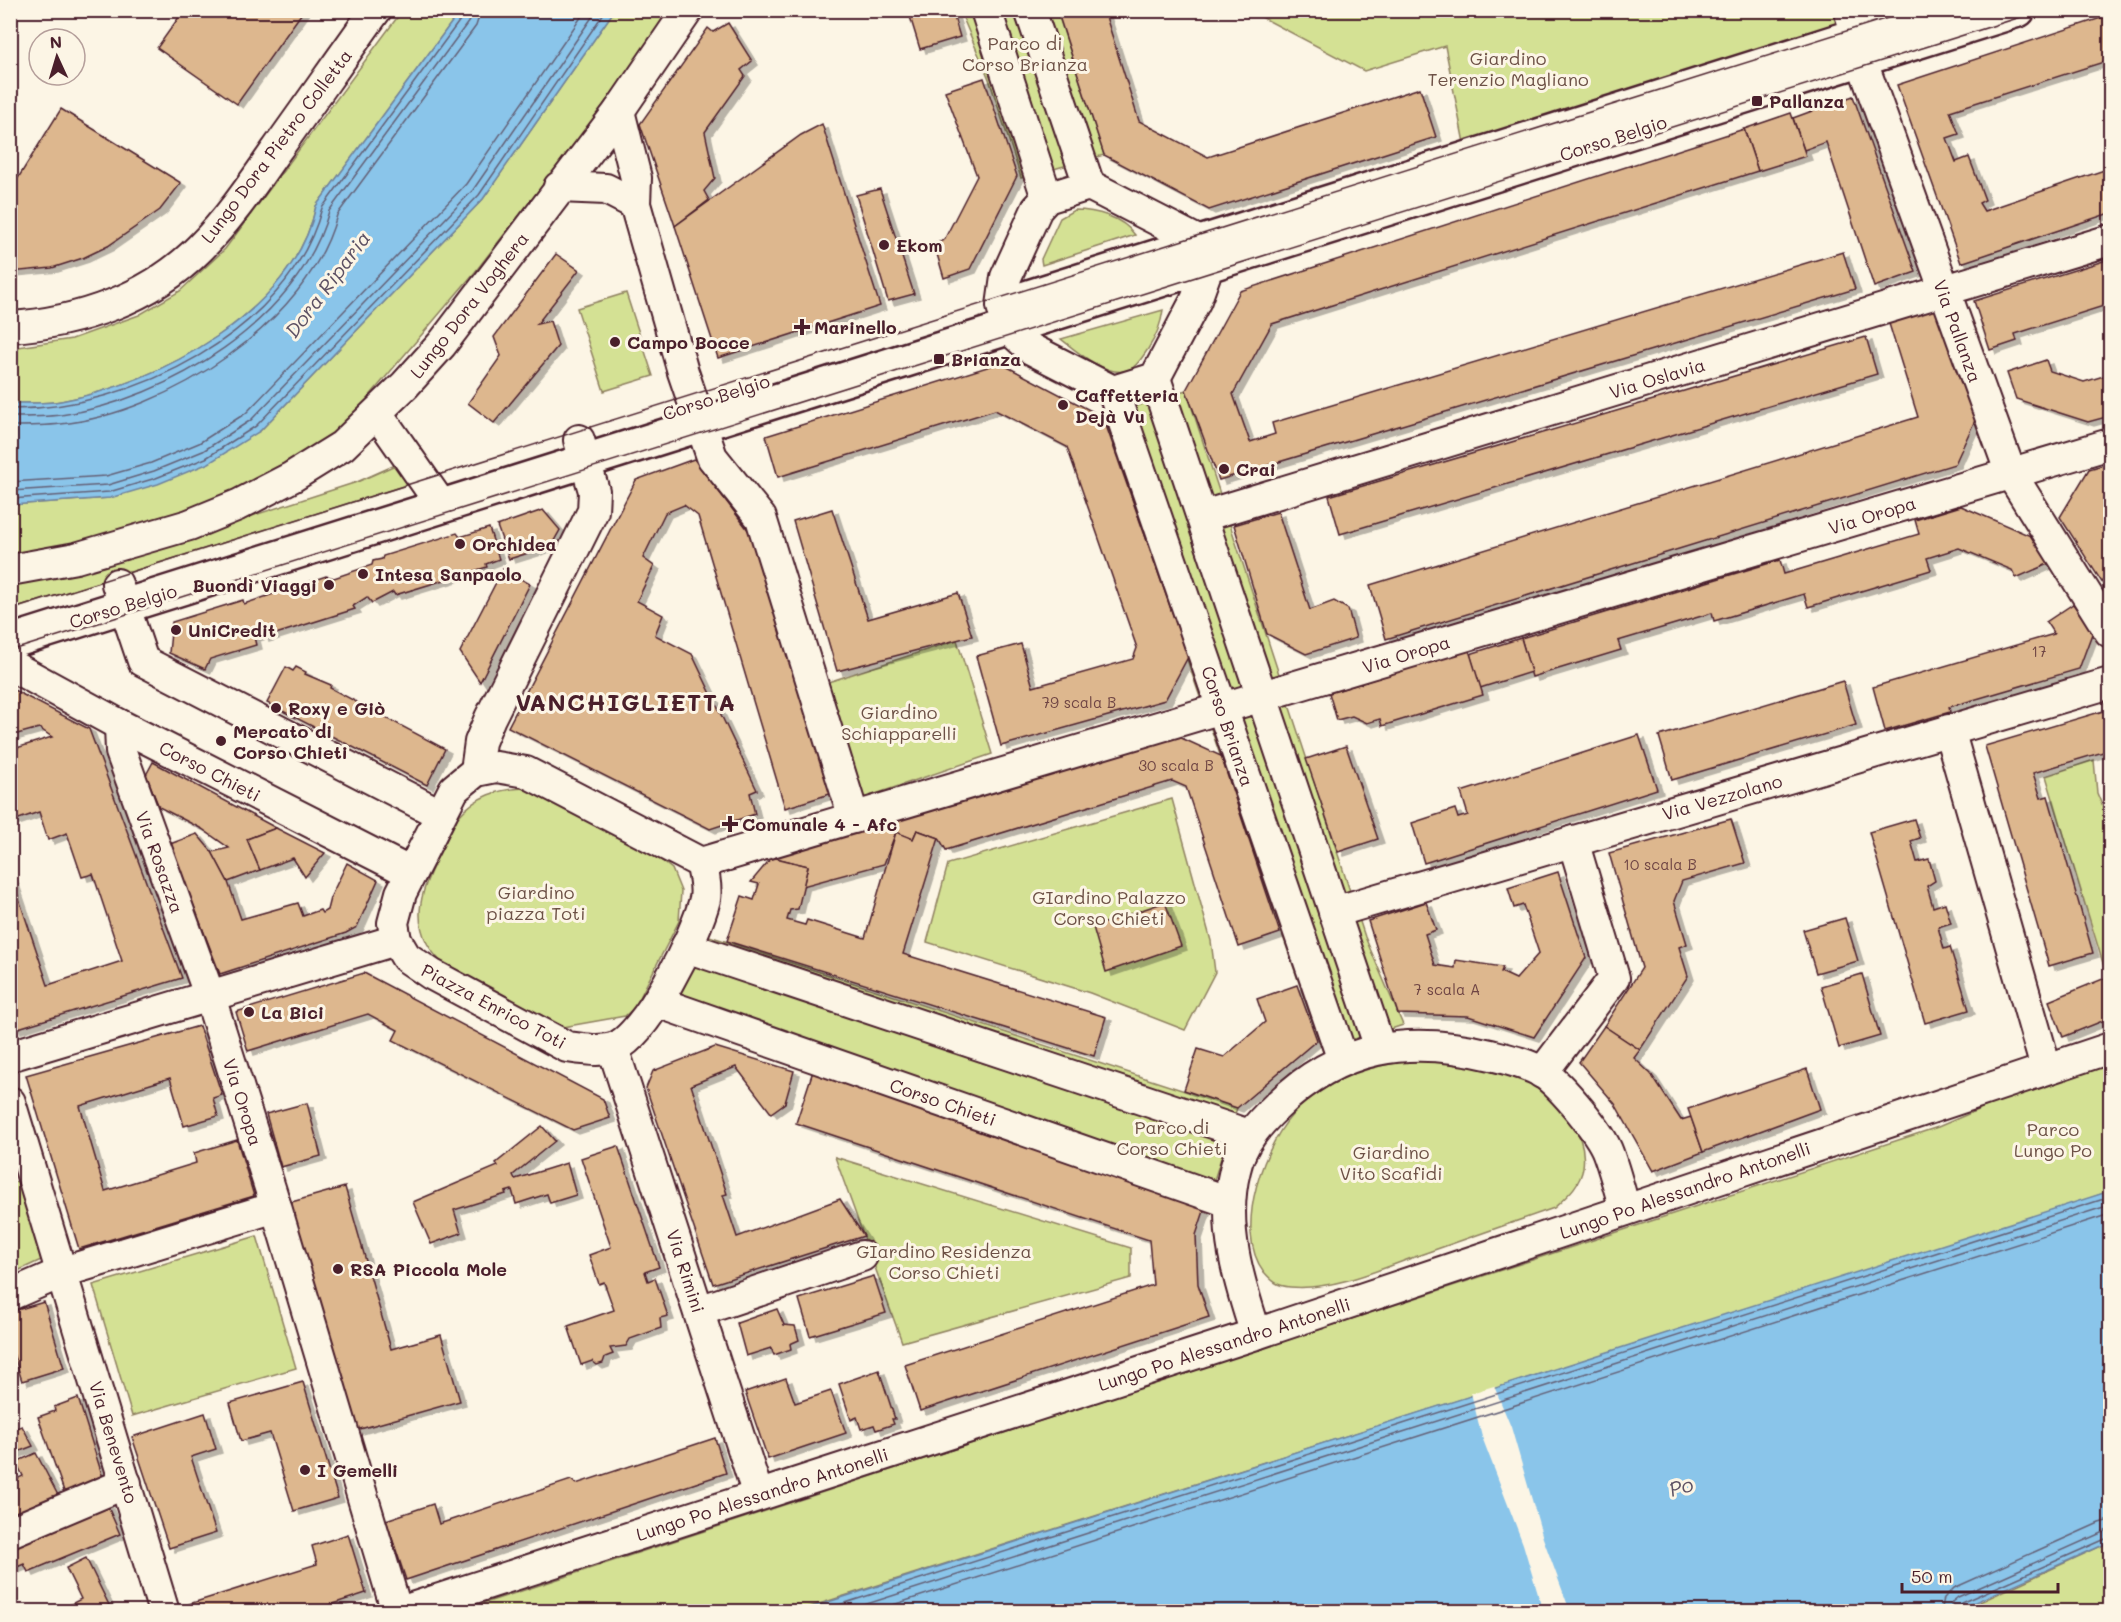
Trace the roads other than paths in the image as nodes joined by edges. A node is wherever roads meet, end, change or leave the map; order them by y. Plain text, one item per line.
1 (688, 10) edge
2 (986, 10) edge
3 (1030, 10) edge
4 (1937, 10) edge
5 (2018, 10) edge
6 (367, 14) edge
7 (1856, 35) edge
8 (619, 111) junction
9 (1089, 185) junction
10 (559, 188) junction
11 (1047, 198) junction
12 (635, 204) junction
13 (2110, 240) edge
14 (1204, 254) junction
15 (1944, 292) junction
16 (1005, 317) junction
17 (10, 327) edge
18 (1155, 378) junction
19 (1113, 391) junction
20 (377, 413) junction
21 (697, 414) junction
22 (2110, 444) edge
23 (582, 450) junction
24 (2011, 474) junction
25 (435, 496) junction
26 (1203, 516) junction
27 (10, 570) edge
28 (121, 595) junction
29 (10, 619) edge
30 (2110, 632) edge
31 (10, 642) edge
32 (10, 665) edge
33 (2110, 683) edge
34 (1261, 698) junction
35 (1222, 709) junction
36 (120, 725) junction
37 (1949, 730) junction
38 (476, 771) junction
39 (440, 814) junction
40 (854, 818) junction
41 (1573, 841) junction
42 (701, 863) junction
43 (411, 873) junction
44 (1334, 912) junction
45 (396, 940) junction
46 (686, 946) junction
47 (210, 998) junction
48 (657, 1002) junction
49 (613, 1048) junction
50 (1380, 1048) junction
51 (2110, 1048) edge
52 (10, 1056) edge
53 (1343, 1060) junction
54 (2046, 1068) junction
55 (1542, 1073) junction
56 (10, 1102) edge
57 (1249, 1135) junction
58 (1229, 1202) junction
59 (276, 1207) junction
60 (1625, 1210) junction
61 (862, 1256) dead end
62 (63, 1272) junction
63 (10, 1295) edge
64 (699, 1311) junction
65 (1256, 1334) junction
66 (126, 1483) junction
67 (758, 1495) junction
68 (10, 1532) edge
69 (164, 1611) edge
70 (398, 1611) edge

1 - 8 street, Lungo Dora Voghera
2 - 11 street
3 - 9 street
4 - 7 main road, Corso Belgio
5 - 7 main road, Corso Belgio
6 - 17 street, Lungo Dora Pietro Colletta
7 - 14 main road, Corso Belgio
7 - 15 street, Via Pallanza
8 - 10 street, Lungo Dora Voghera
8 - 12 street
9 - 11 street
9 - 14 street
10 - 12 street
10 - 20 street, Lungo Dora Voghera
11 - 16 street
12 - 21 street
13 - 15 street, Via Oslavia
14 - 16 main road, Corso Belgio
14 - 18 street
15 - 24 street, Via Pallanza
15 - 26 street, Via Oslavia
16 - 19 street
16 - 21 main road, Corso Belgio
18 - 19 street
18 - 26 street
19 - 35 street, Corso Brianza
20 - 25 street
20 - 27 street, Lungo Dora Voghera
21 - 23 main road, Corso Belgio
21 - 40 street, Corso Belgio
22 - 24 street, Via Oropa
23 - 25 main road, Corso Belgio
23 - 38 street
24 - 30 street, Via Pallanza
24 - 34 street, Via Oropa
25 - 28 main road, Corso Belgio
26 - 34 street
28 - 29 main road, Corso Belgio
28 - 31 main road, Corso Belgio
28 - 39 street
32 - 36 street, Corso Chieti
33 - 37 street, Via Vezzolano
34 - 35 street, Via Oropa
34 - 44 street
35 - 40 street, Via Oropa
35 - 53 street, Corso Brianza
36 - 43 street, Corso Chieti
36 - 47 street, Via Rosazza
37 - 41 street, Via Vezzolano
37 - 54 street
38 - 39 street
38 - 42 street
39 - 43 street
40 - 42 street, Via Oropa
41 - 44 street, Via Vezzolano
41 - 55 street
42 - 46 street
43 - 45 street
44 - 50 street
45 - 47 street
45 - 49 street, Piazza Enrico Toti
46 - 48 street
46 - 57 street
47 - 52 street
47 - 59 street, Via Oropa
48 - 49 street
48 - 58 street, Corso Chieti
49 - 64 street, Via Rimini
50 - 53 street
50 - 55 street
51 - 54 street, Lungo Po Alessandro Antonelli
53 - 57 street
54 - 60 street, Lungo Po Alessandro Antonelli
55 - 60 street
56 - 62 street, Via Benevento
57 - 58 street
58 - 65 street
59 - 62 street
59 - 70 street, Via Oropa
60 - 65 street, Lungo Po Alessandro Antonelli
61 - 64 street
62 - 63 street
62 - 66 street, Via Benevento
64 - 67 street, Via Rimini
65 - 67 street, Lungo Po Alessandro Antonelli
66 - 68 street
66 - 69 street, Via Benevento
67 - 70 street, Lungo Po Alessandro Antonelli

